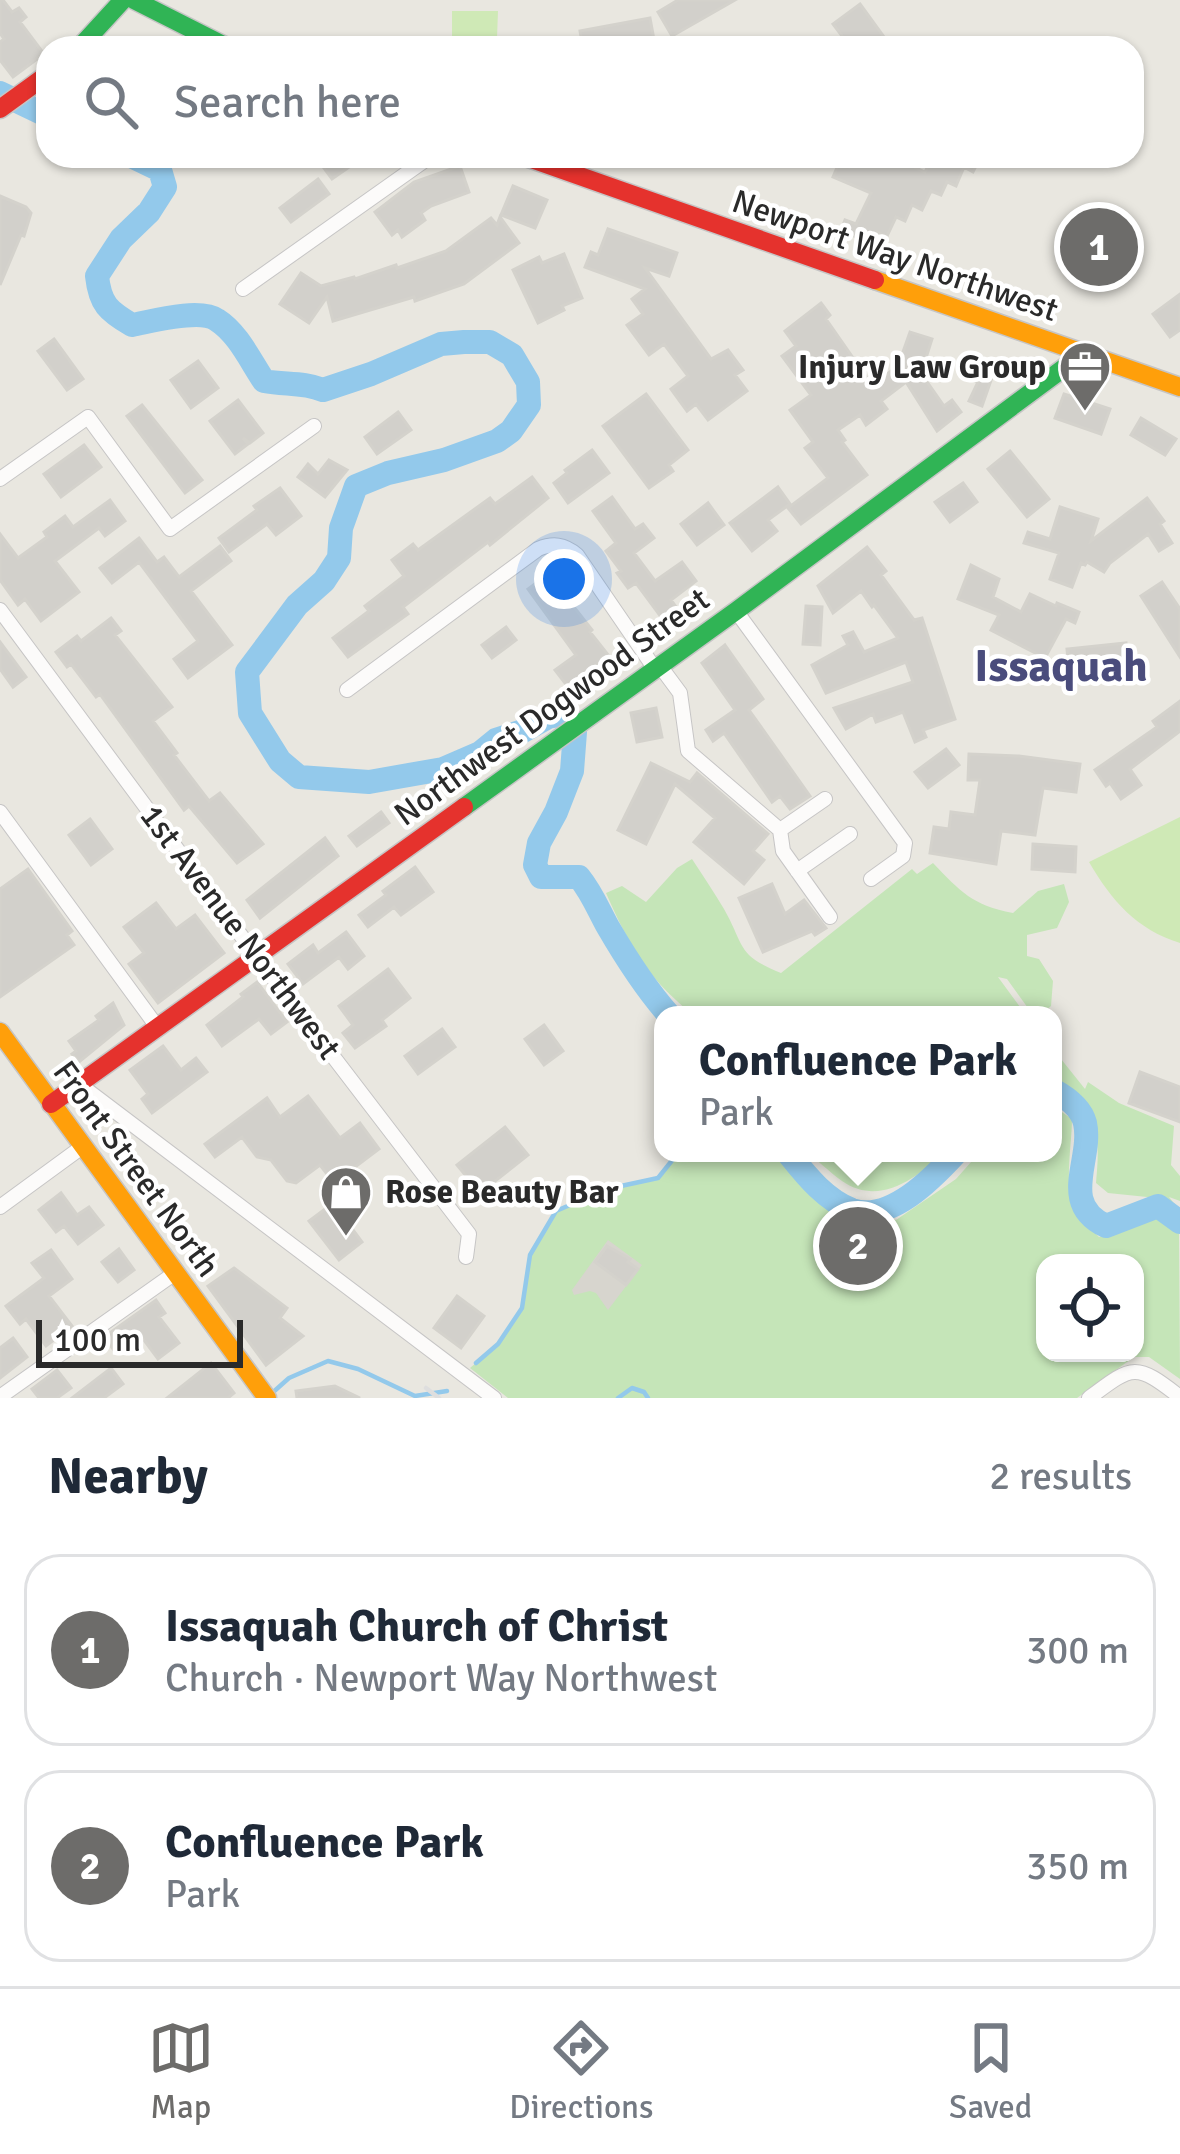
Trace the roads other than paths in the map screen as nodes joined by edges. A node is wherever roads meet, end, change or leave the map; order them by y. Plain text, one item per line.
1 (123, 0) edge
2 (134, 0) edge
3 (90, 36) edge
4 (205, 36) edge
5 (36, 82) edge
6 (0, 109) edge
7 (414, 168) edge
8 (557, 168) edge
9 (242, 289) dead end
10 (1084, 353) junction
11 (1180, 387) edge
12 (314, 426) dead end
13 (0, 479) edge
14 (0, 610) edge
15 (736, 611) junction
16 (658, 668) junction
17 (347, 690) dead end
18 (825, 799) dead end
19 (0, 812) edge
20 (780, 830) junction
21 (850, 833) dead end
22 (797, 871) junction
23 (871, 879) dead end
24 (830, 917) dead end
25 (256, 957) junction
26 (158, 1028) junction
27 (0, 1032) edge
28 (79, 1084) junction
29 (51, 1104) junction
30 (82, 1148) junction
31 (0, 1208) edge
32 (466, 1257) dead end
33 (175, 1273) junction
34 (263, 1393) edge
35 (4, 1394) dead end
36 (1180, 1396) edge
37 (494, 1398) edge
38 (1089, 1398) edge

1 - 3 street
2 - 4 street
5 - 6 street
7 - 9 street
8 - 10 street, Newport Way Northwest
10 - 11 street, Newport Way Northwest
10 - 15 street, Northwest Dogwood Street
12 - 13 street
14 - 25 street, 1st Avenue Northwest
15 - 16 street, Northwest Dogwood Street
15 - 23 street
16 - 17 street
16 - 20 street
16 - 25 street, Northwest Dogwood Street
18 - 20 street
19 - 26 street
20 - 22 street
21 - 22 street
22 - 24 street
25 - 26 street, Northwest Dogwood Street
25 - 32 street, 1st Avenue Northwest
26 - 28 street, Northwest Dogwood Street
27 - 29 street, Front Street North
28 - 29 street, Northwest Dogwood Street
28 - 37 street
29 - 30 street, Front Street North
30 - 31 street
30 - 33 street, Front Street North
33 - 34 street, Front Street North
33 - 35 street
36 - 38 street

